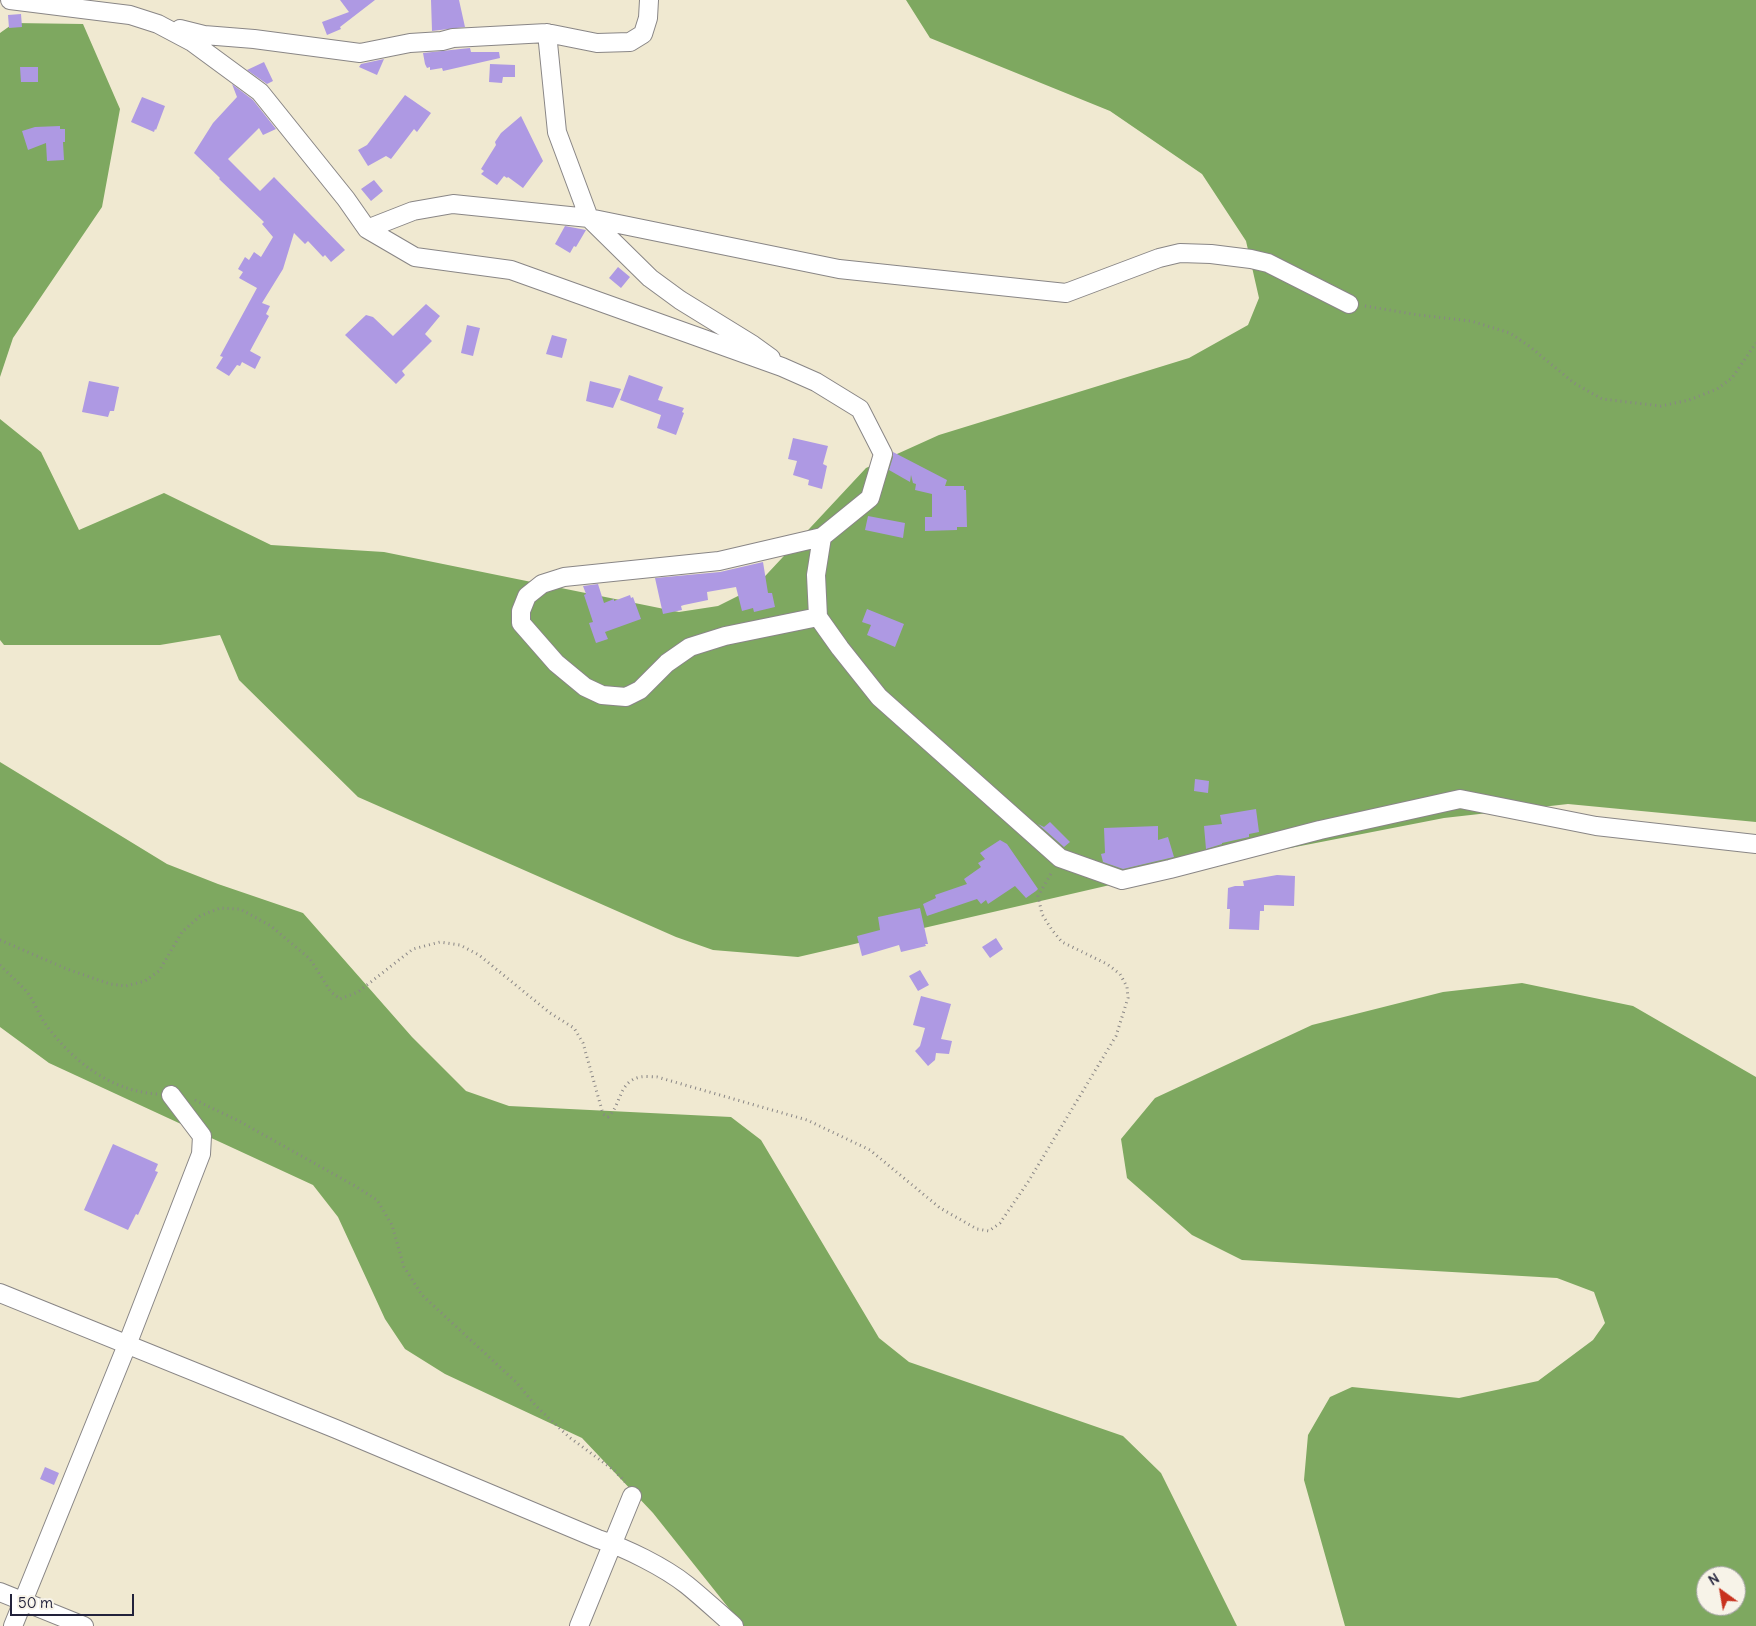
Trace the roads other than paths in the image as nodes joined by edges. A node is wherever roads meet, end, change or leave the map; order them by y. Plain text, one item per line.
1 (10, 0) edge
2 (649, 0) edge
3 (158, 24) junction
4 (547, 33) junction
5 (589, 218) junction
6 (367, 229) junction
7 (1349, 304) road end
8 (782, 367) junction
9 (822, 537) junction
10 (818, 617) junction
11 (1756, 844) edge
12 (171, 1095) road end
13 (0, 1293) edge
14 (127, 1345) junction
15 (632, 1496) road end
16 (613, 1544) junction
17 (0, 1592) edge
18 (23, 1601) junction
19 (13, 1626) edge
20 (84, 1626) edge
21 (579, 1626) edge
22 (734, 1626) edge

1 - 3 street
2 - 4 street
3 - 4 street
3 - 6 street
4 - 5 street
5 - 6 street
5 - 7 street
5 - 8 street
6 - 8 street
8 - 9 street
9 - 10 street
9 - 10 street
10 - 11 street
12 - 14 street
13 - 14 street
14 - 16 street
14 - 18 street
15 - 16 street
16 - 21 street
16 - 22 street
17 - 18 street
18 - 19 street
18 - 20 street

